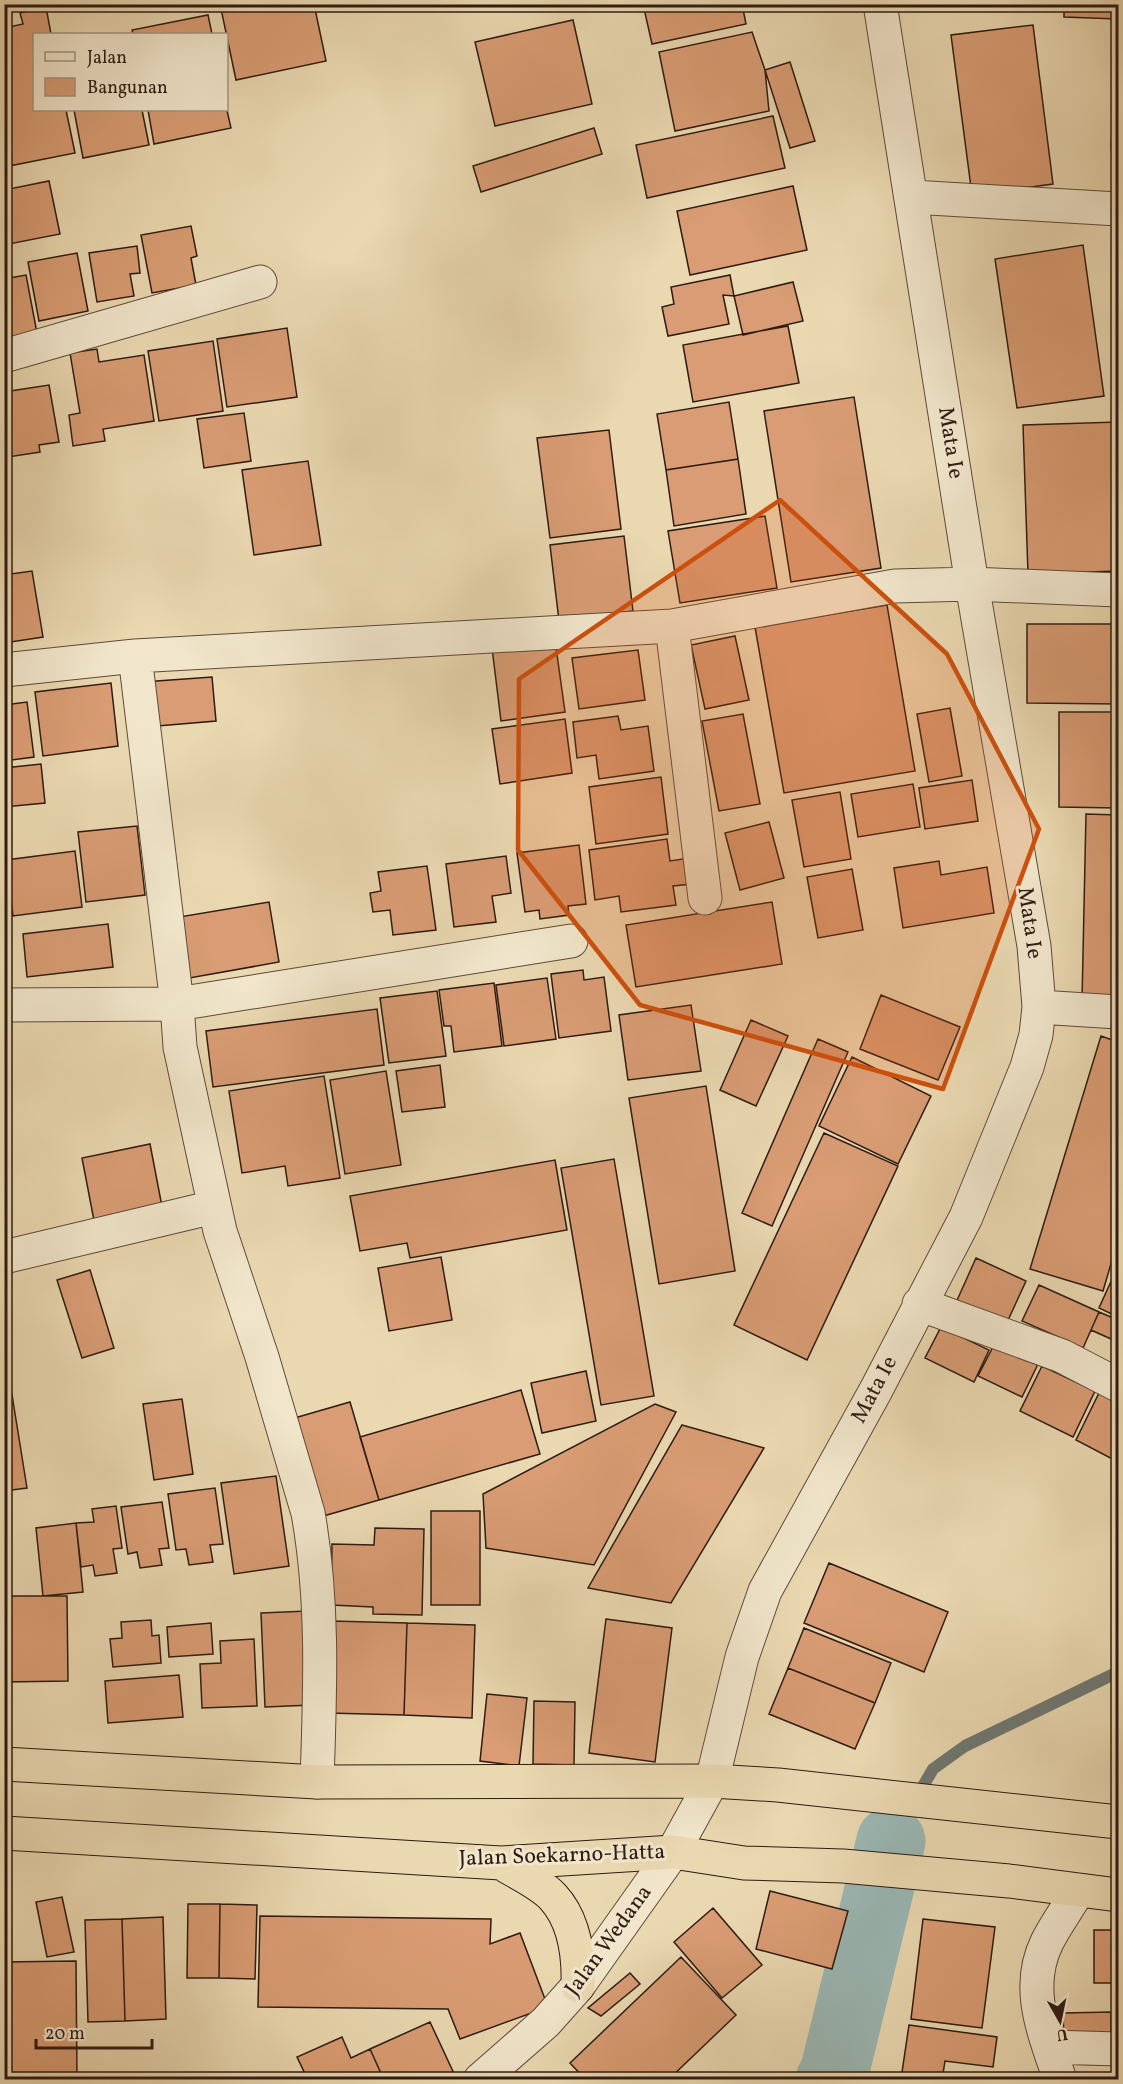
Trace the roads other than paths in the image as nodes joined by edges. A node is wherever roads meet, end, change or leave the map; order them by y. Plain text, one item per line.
1 (880, 4) edge
2 (912, 197) junction
3 (1119, 209) edge
4 (260, 282) dead end
5 (4, 356) edge
6 (972, 584) junction
7 (1119, 590) edge
8 (672, 626) junction
9 (135, 656) junction
10 (4, 670) edge
11 (705, 898) dead end
12 (571, 941) dead end
13 (177, 1004) junction
14 (4, 1005) edge
15 (1039, 1007) junction
16 (1119, 1012) edge
17 (214, 1207) junction
18 (4, 1257) edge
19 (920, 1304) junction
20 (1119, 1385) edge
21 (4, 1764) edge
22 (712, 1781) junction
23 (317, 1782) junction
24 (1119, 1822) edge
25 (4, 1833) edge
26 (673, 1852) junction
27 (501, 1863) junction
28 (1078, 1891) junction
29 (1119, 1895) edge
30 (578, 1986) junction
31 (1049, 2047) junction
32 (1119, 2049) edge
33 (480, 2079) edge
34 (1060, 2079) edge

1 - 2 street, Mata Ie
2 - 3 street
2 - 6 street, Mata Ie
4 - 5 street
6 - 7 street
6 - 8 street
6 - 15 street, Mata Ie
8 - 9 street
8 - 11 street
9 - 10 street
9 - 13 street
12 - 13 street
13 - 14 street
13 - 17 street
15 - 16 street
15 - 19 street, Mata Ie
17 - 18 street
17 - 23 street
19 - 20 street
19 - 22 street, Mata Ie
21 - 23 highway
22 - 23 highway
22 - 24 highway
22 - 26 street, Jalan Wedana
25 - 27 highway, Jalan Soekarno-Hatta
26 - 27 highway, Jalan Soekarno-Hatta
26 - 28 highway, Jalan Soekarno-Hatta
26 - 30 street, Jalan Wedana
27 - 30 highway
28 - 29 highway, Jalan Soekarno-Hatta
28 - 31 street
30 - 33 street, Jalan Wedana
31 - 32 street
31 - 34 street

